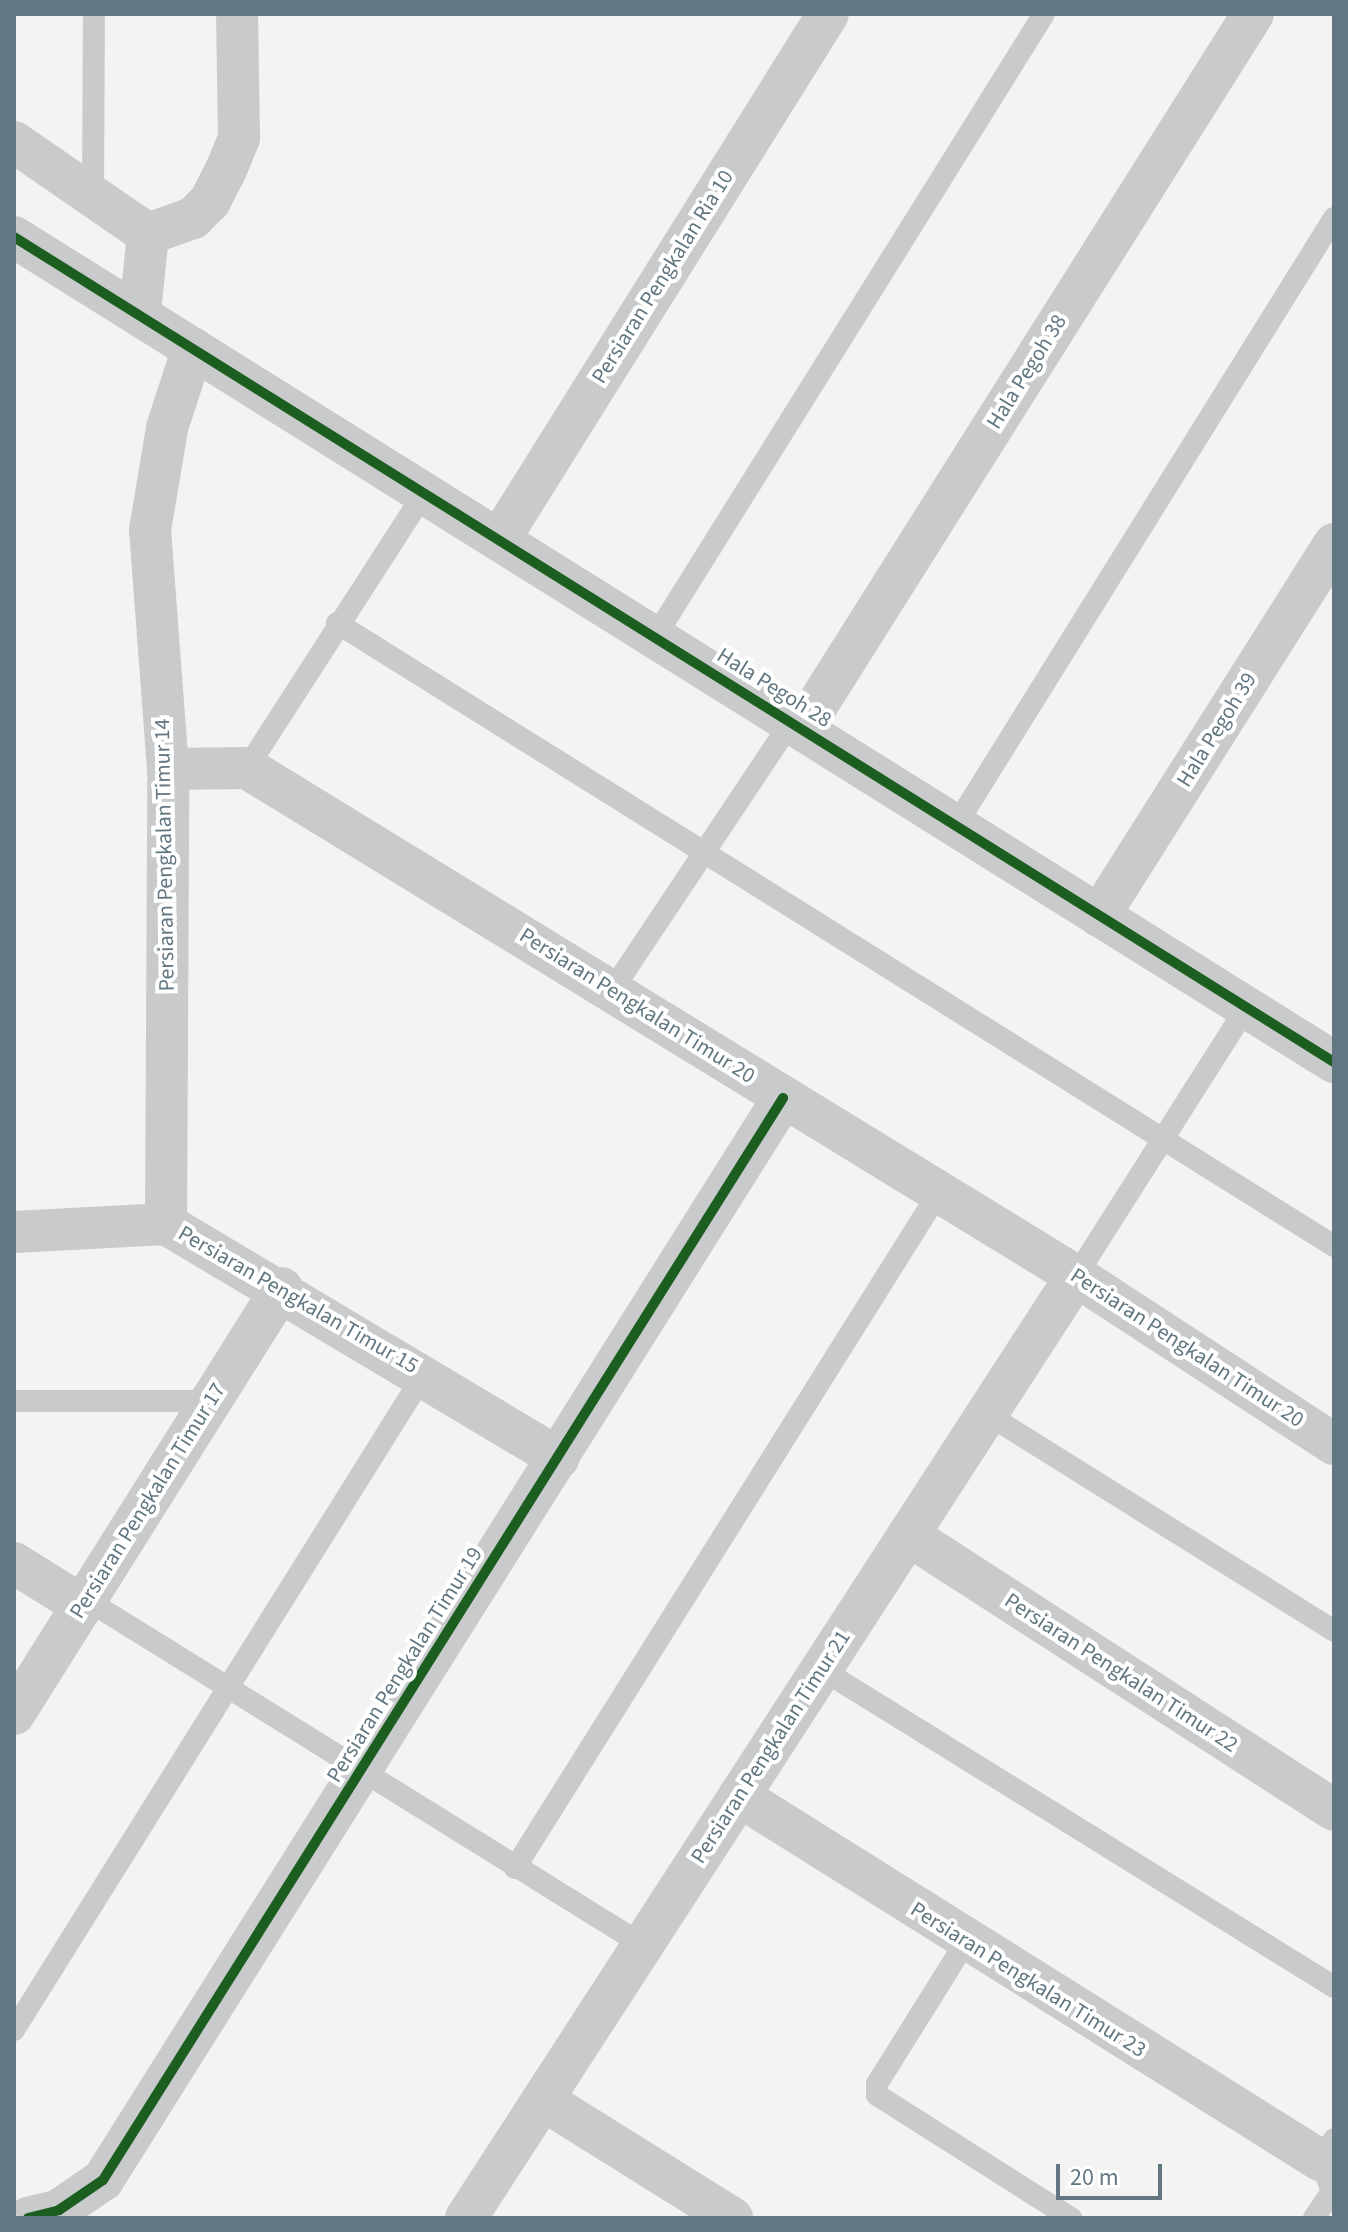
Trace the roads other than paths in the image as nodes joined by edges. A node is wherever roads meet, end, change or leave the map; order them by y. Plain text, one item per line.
1 (94, 14) edge
2 (237, 14) edge
3 (828, 14) edge
4 (1044, 14) edge
5 (1240, 19) edge
6 (14, 142) edge
7 (93, 193) junction
8 (1334, 218) edge
9 (148, 234) junction
10 (14, 237) edge
11 (140, 312) junction
12 (193, 348) junction
13 (424, 493) junction
14 (499, 540) junction
15 (1334, 544) edge
16 (337, 623) junction
17 (655, 637) junction
18 (796, 726) junction
19 (247, 768) junction
20 (168, 769) junction
21 (956, 825) junction
22 (707, 853) junction
23 (1099, 916) junction
24 (613, 989) junction
25 (1247, 1007) junction
26 (1334, 1062) edge
27 (783, 1098) junction
28 (1162, 1138) junction
29 (939, 1192) junction
30 (166, 1224) junction
31 (14, 1232) edge
32 (1334, 1246) edge
33 (1076, 1276) junction
34 (282, 1288) junction
35 (424, 1374) junction
36 (14, 1401) edge
37 (212, 1401) junction
38 (987, 1414) junction
39 (1334, 1444) edge
40 (559, 1458) junction
41 (908, 1535) junction
42 (14, 1563) edge
43 (85, 1603) junction
44 (1334, 1631) edge
45 (821, 1669) junction
46 (229, 1689) junction
47 (14, 1714) edge
48 (361, 1771) junction
49 (739, 1796) junction
50 (1334, 1810) edge
51 (515, 1868) junction
52 (965, 1943) junction
53 (643, 1945) junction
54 (1334, 1987) edge
55 (14, 2030) edge
56 (543, 2100) junction
57 (1327, 2150) edge
58 (28, 2218) edge
59 (466, 2218) edge
60 (732, 2218) edge
61 (1071, 2218) edge
62 (1314, 2218) edge

1 - 7 lane
2 - 9 street
3 - 14 street, Persiaran Pengkalan Ria 10
4 - 17 lane
5 - 18 street, Hala Pegoh 38
6 - 7 street
7 - 9 street
8 - 21 lane
9 - 11 street
10 - 11 street, Hala Pegoh 28
11 - 12 street, Hala Pegoh 28
12 - 13 street, Hala Pegoh 28
12 - 20 street, Persiaran Pengkalan Timur 14
13 - 14 street, Hala Pegoh 28
13 - 16 lane
14 - 17 street, Hala Pegoh 28
15 - 23 street, Hala Pegoh 39
16 - 19 lane
16 - 22 lane
17 - 18 street, Hala Pegoh 28
18 - 21 street, Hala Pegoh 28
18 - 22 lane
19 - 20 street
19 - 24 street, Persiaran Pengkalan Timur 20
20 - 30 street, Persiaran Pengkalan Timur 14
21 - 23 street, Hala Pegoh 28
22 - 24 lane
22 - 28 lane
23 - 25 street, Hala Pegoh 28
24 - 27 street, Persiaran Pengkalan Timur 20
25 - 26 street, Hala Pegoh 28
25 - 28 lane
27 - 29 street, Persiaran Pengkalan Timur 20
27 - 40 street, Persiaran Pengkalan Timur 19
28 - 32 lane
28 - 33 lane
29 - 33 street, Persiaran Pengkalan Timur 20
29 - 51 lane
30 - 31 street, Persiaran Pengkalan Timur 15
30 - 34 street, Persiaran Pengkalan Timur 15
33 - 38 street, Persiaran Pengkalan Timur 21
33 - 39 street, Persiaran Pengkalan Timur 20
34 - 35 street, Persiaran Pengkalan Timur 15
34 - 37 street, Persiaran Pengkalan Timur 17
35 - 40 street, Persiaran Pengkalan Timur 15
35 - 46 lane
36 - 37 lane
37 - 43 street, Persiaran Pengkalan Timur 17
38 - 41 street, Persiaran Pengkalan Timur 21
38 - 44 lane
40 - 48 street, Persiaran Pengkalan Timur 19
41 - 45 street, Persiaran Pengkalan Timur 21
41 - 50 street, Persiaran Pengkalan Timur 22
42 - 43 street
43 - 46 lane
43 - 47 street, Persiaran Pengkalan Timur 17
45 - 49 street, Persiaran Pengkalan Timur 21
45 - 54 lane
46 - 48 lane
46 - 55 lane
48 - 51 lane
48 - 58 street, Persiaran Pengkalan Timur 19
49 - 52 street, Persiaran Pengkalan Timur 23
49 - 53 street, Persiaran Pengkalan Timur 21
51 - 53 lane
52 - 57 street, Persiaran Pengkalan Timur 23
52 - 61 lane
53 - 56 street, Persiaran Pengkalan Timur 21
56 - 59 street, Persiaran Pengkalan Timur 21
56 - 60 street
57 - 62 lane

